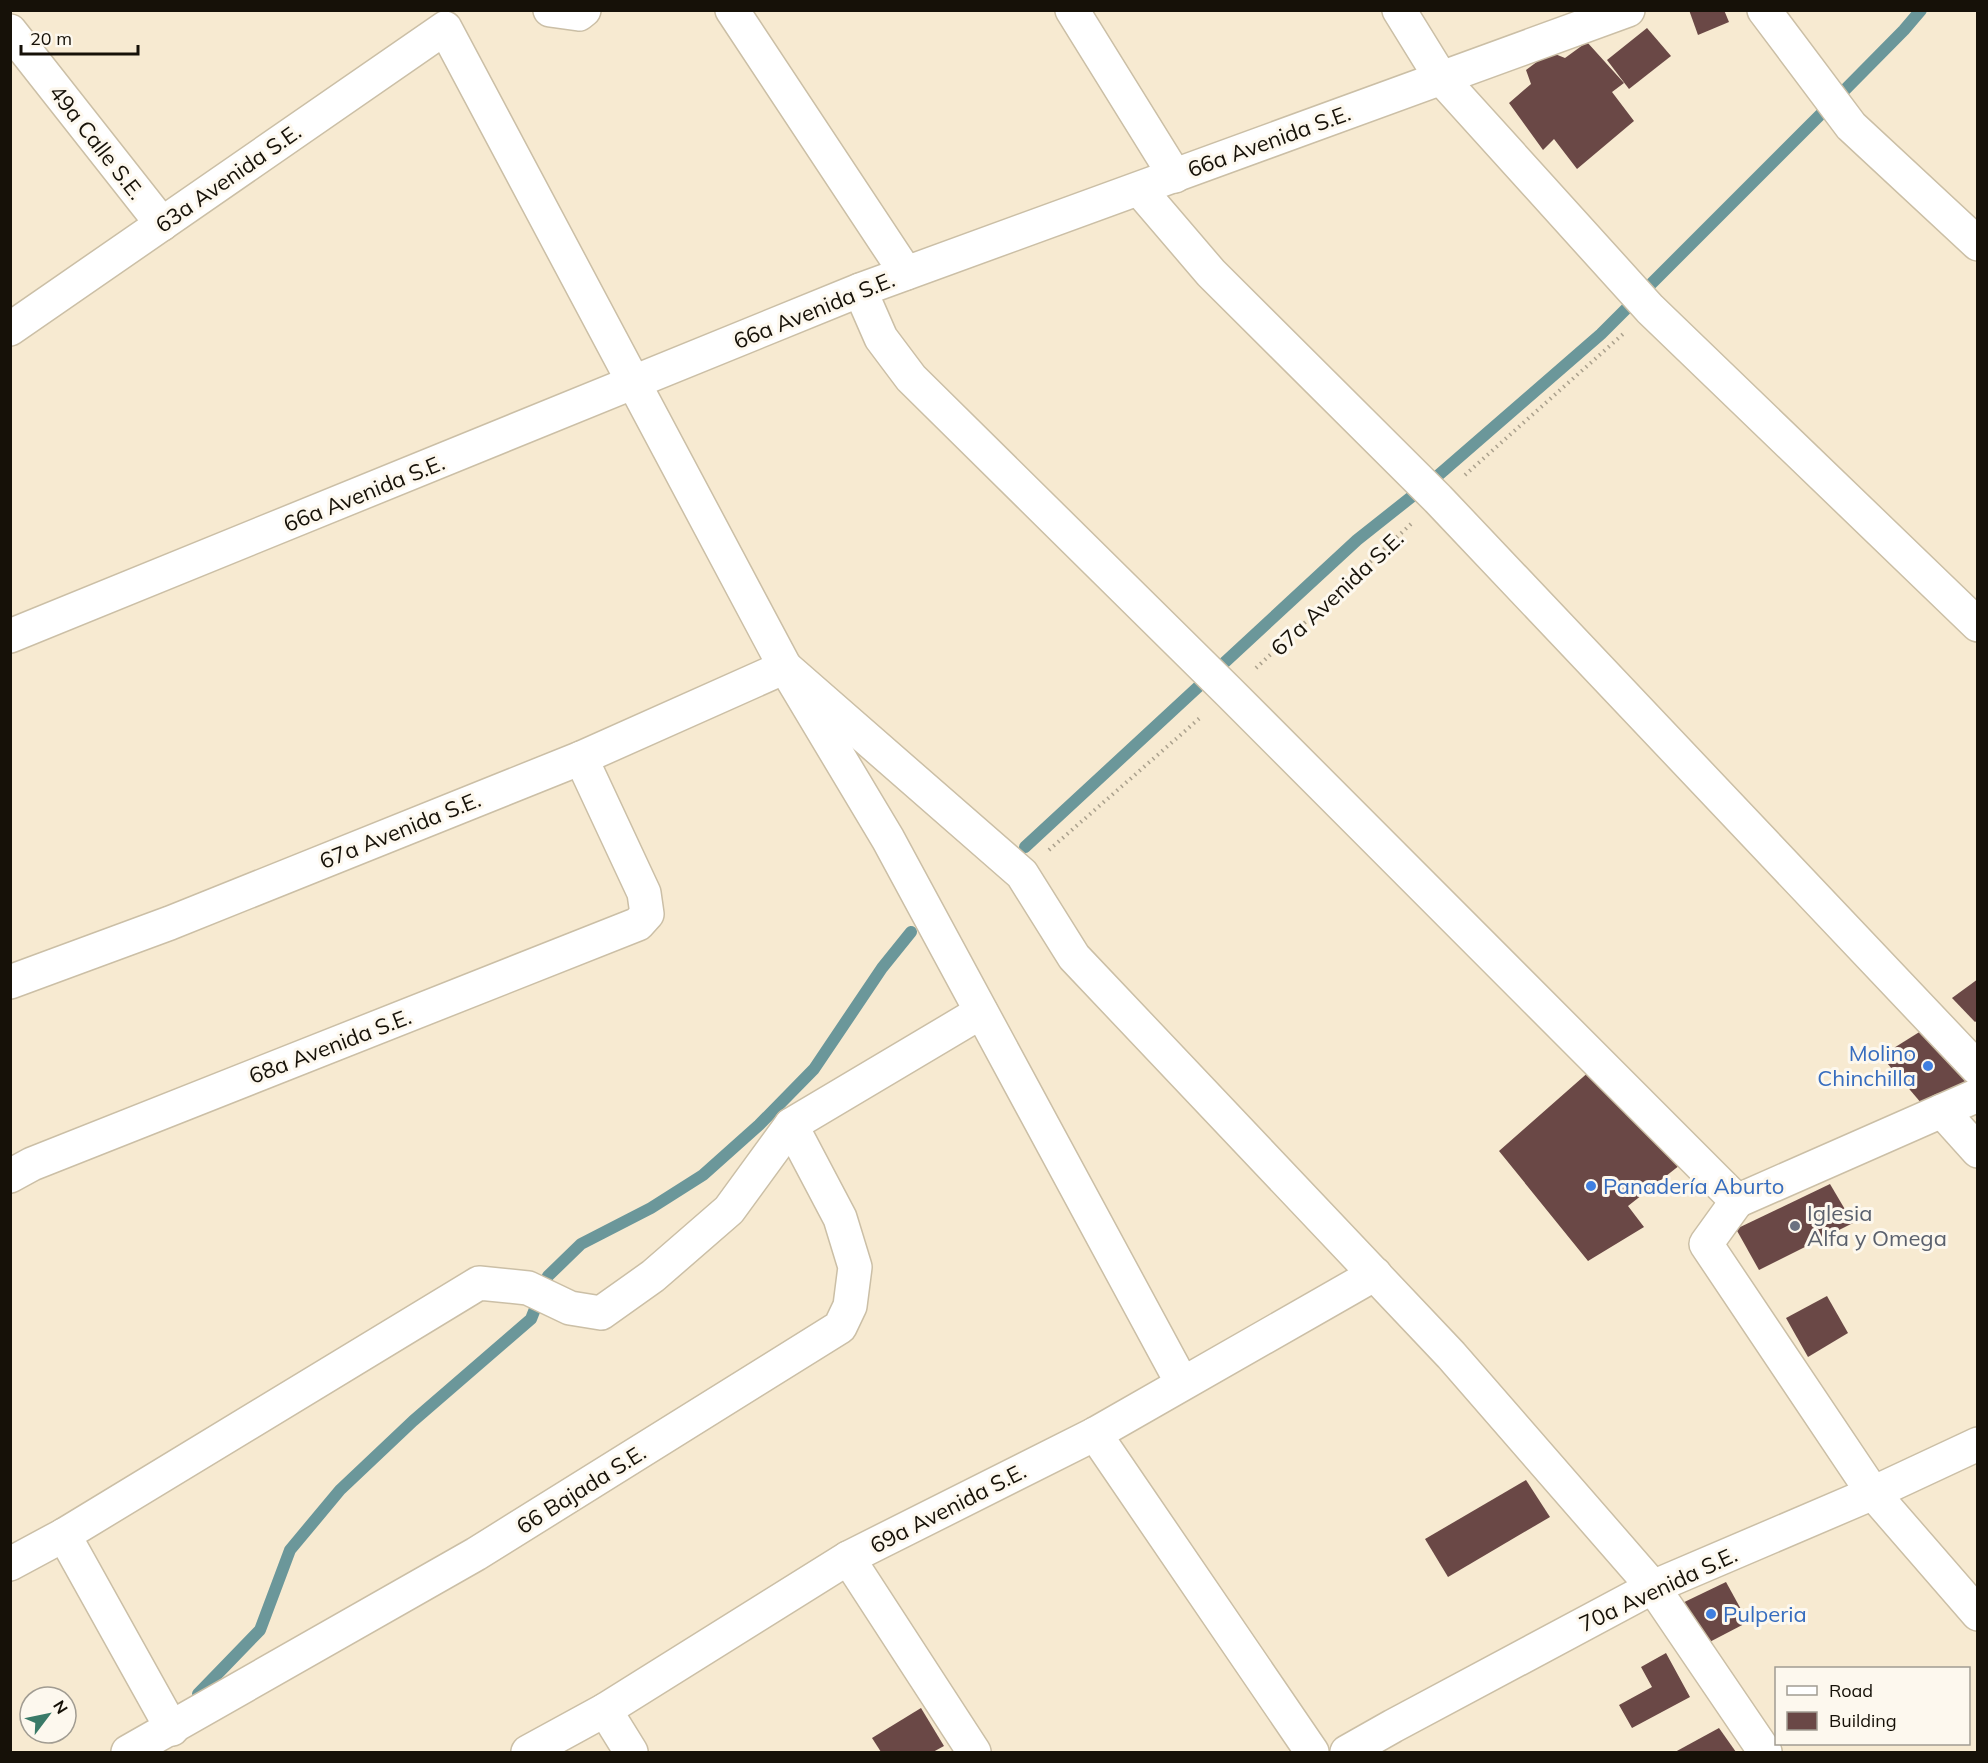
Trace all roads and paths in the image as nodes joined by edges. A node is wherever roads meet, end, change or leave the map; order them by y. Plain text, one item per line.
1 (550, 10) edge
2 (584, 10) edge
3 (732, 10) edge
4 (1072, 10) edge
5 (1399, 10) edge
6 (1628, 10) edge
7 (1764, 10) edge
8 (1580, 18) edge
9 (10, 31) edge
10 (1441, 78) junction
11 (1175, 176) junction
12 (1140, 189) junction
13 (162, 224) junction
14 (1977, 244) edge
15 (906, 273) junction
16 (860, 290) junction
17 (1650, 309) junction
18 (10, 329) edge
19 (635, 382) junction
20 (1438, 499) junction
21 (1977, 625) edge
22 (10, 636) edge
23 (785, 667) junction
24 (1229, 692) junction
25 (581, 758) junction
26 (1022, 874) junction
27 (10, 981) edge
28 (981, 1012) junction
29 (1977, 1069) edge
30 (1977, 1095) edge
31 (1942, 1111) junction
32 (791, 1125) junction
33 (1977, 1151) edge
34 (10, 1176) edge
35 (1737, 1201) junction
36 (1375, 1275) junction
37 (1182, 1383) junction
38 (1095, 1434) junction
39 (1977, 1444) edge
40 (1873, 1493) junction
41 (64, 1535) junction
42 (848, 1558) junction
43 (10, 1564) edge
44 (1653, 1587) junction
45 (1977, 1614) edge
46 (605, 1710) junction
47 (172, 1729) junction
48 (128, 1752) edge
49 (528, 1752) edge
50 (631, 1752) edge
51 (974, 1752) edge
52 (1312, 1752) edge
53 (1347, 1752) edge
54 (1765, 1752) edge

1 - 2 street
3 - 15 street
4 - 11 street
5 - 10 street
6 - 8 street, 66a Avenida S.E.
7 - 14 street
8 - 10 street, 66a Avenida S.E.
9 - 13 street, 49a Calle S.E.
10 - 11 street, 66a Avenida S.E.
10 - 17 street
11 - 12 street, 66a Avenida S.E.
12 - 15 street, 66a Avenida S.E.
12 - 20 street
13 - 18 street, 63a Avenida S.E.
13 - 19 street, 63a Avenida S.E.
15 - 16 street, 66a Avenida S.E.
16 - 19 street, 66a Avenida S.E.
16 - 24 street
17 - 20 path, 67a Avenida S.E.
17 - 21 street
19 - 22 street, 66a Avenida S.E.
19 - 23 street
20 - 24 path, 67a Avenida S.E.
20 - 29 street
23 - 25 street, 67a Avenida S.E.
23 - 26 street
23 - 28 street
24 - 26 path, 67a Avenida S.E.
24 - 35 street
25 - 27 street, 67a Avenida S.E.
25 - 34 street, 68a Avenida S.E.
26 - 36 street
28 - 32 street
28 - 37 street
30 - 31 street
31 - 33 street
31 - 35 street
32 - 41 street
32 - 47 street, 66 Bajada S.E.
35 - 40 street
36 - 37 street, 69a Avenida S.E.
36 - 44 street
37 - 38 street, 69a Avenida S.E.
38 - 42 street, 69a Avenida S.E.
38 - 52 street
39 - 40 street, 70a Avenida S.E.
40 - 44 street, 70a Avenida S.E.
40 - 45 street
41 - 43 street
41 - 47 street
42 - 46 street, 69a Avenida S.E.
42 - 51 street
44 - 53 street, 70a Avenida S.E.
44 - 54 street
46 - 49 street, 69a Avenida S.E.
46 - 50 street
47 - 48 street, 66 Bajada S.E.

